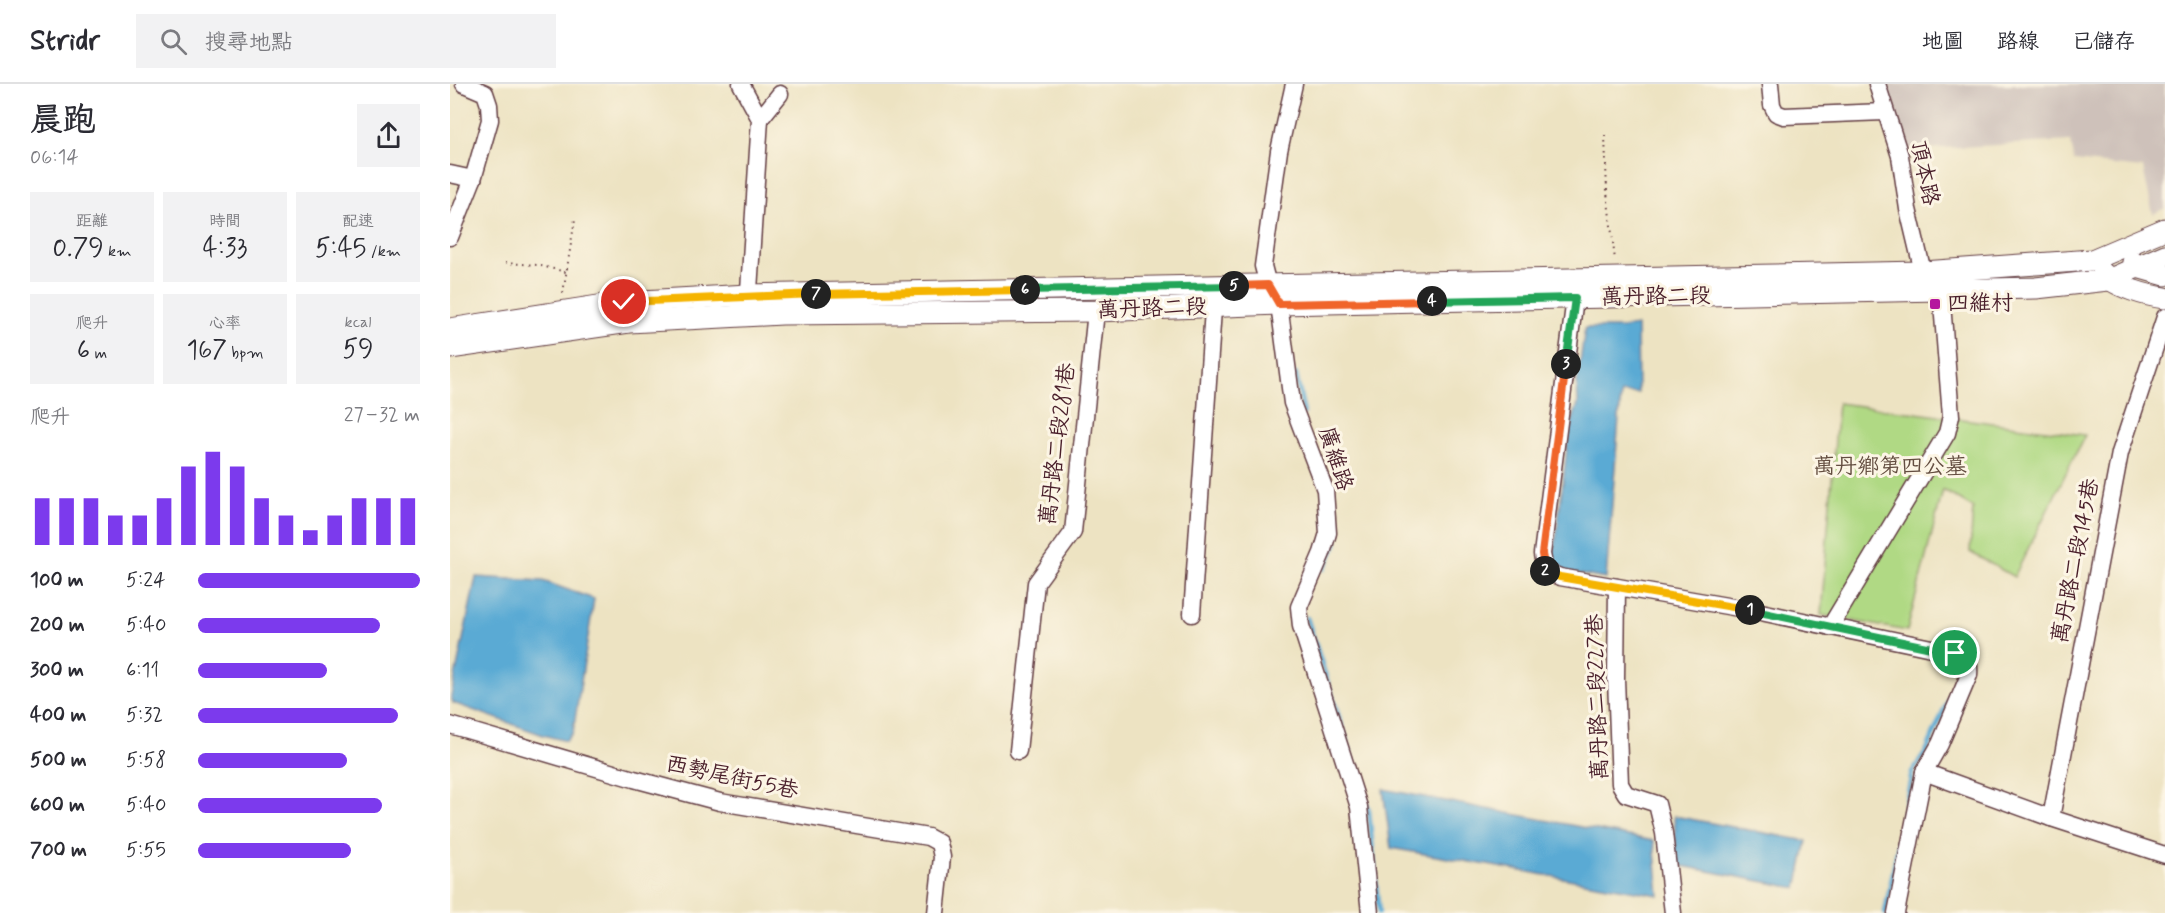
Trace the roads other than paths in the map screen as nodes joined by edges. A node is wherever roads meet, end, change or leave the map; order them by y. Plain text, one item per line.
1 (464, 84) edge
2 (741, 84) edge
3 (1294, 84) edge
4 (1770, 84) edge
5 (1877, 84) edge
6 (780, 94) dead end
7 (1884, 112) junction
8 (760, 119) junction
9 (450, 174) edge
10 (473, 180) junction
11 (2165, 229) edge
12 (450, 237) edge
13 (2120, 249) junction
14 (2165, 255) edge
15 (2092, 260) junction
16 (2137, 267) junction
17 (1923, 272) junction
18 (2165, 275) edge
19 (2108, 280) junction
20 (1268, 285) junction
21 (1941, 291) junction
22 (1214, 297) junction
23 (1575, 298) junction
24 (2165, 298) edge
25 (1279, 304) junction
26 (748, 306) junction
27 (1096, 311) junction
28 (2165, 317) edge
29 (450, 329) edge
30 (450, 348) edge
31 (1617, 587) junction
32 (1192, 614) dead end
33 (1830, 627) junction
34 (450, 725) edge
35 (1018, 751) dead end
36 (1924, 772) junction
37 (2051, 818) junction
38 (2165, 855) edge
39 (936, 913) edge
40 (1370, 913) edge
41 (1673, 913) edge
42 (1896, 913) edge

1 - 10 street
2 - 8 street
3 - 20 street, 廣維路
4 - 7 street
5 - 7 street, 頂本路
6 - 8 street
7 - 17 street, 頂本路
8 - 26 street
9 - 10 street
10 - 12 street
11 - 13 main road, 萬丹路二段
13 - 15 main road, 萬丹路二段
13 - 16 main road
14 - 16 main road, 萬丹路二段
15 - 17 main road, 萬丹路二段
15 - 19 main road
16 - 18 main road
16 - 19 main road, 萬丹路二段
17 - 20 main road, 萬丹路二段
19 - 21 main road, 萬丹路二段
19 - 24 main road, 萬丹路二段
20 - 22 main road, 萬丹路二段
20 - 25 street, 廣維路
21 - 23 main road, 萬丹路二段
21 - 33 street
22 - 25 main road, 萬丹路二段
22 - 26 main road, 萬丹路二段
22 - 27 main road, 萬丹路二段
22 - 32 street
23 - 25 main road, 萬丹路二段
23 - 31 street, 萬丹路二段227巷
25 - 40 street, 廣維路
26 - 27 main road, 萬丹路二段
26 - 29 main road, 萬丹路二段
26 - 30 main road, 萬丹路二段
27 - 35 street, 萬丹路二段281巷
28 - 37 street, 萬丹路二段145巷
31 - 33 street
31 - 41 street, 萬丹路二段227巷
33 - 36 street
34 - 39 street, 西勢尾街55巷
36 - 37 street
36 - 42 street
37 - 38 street

